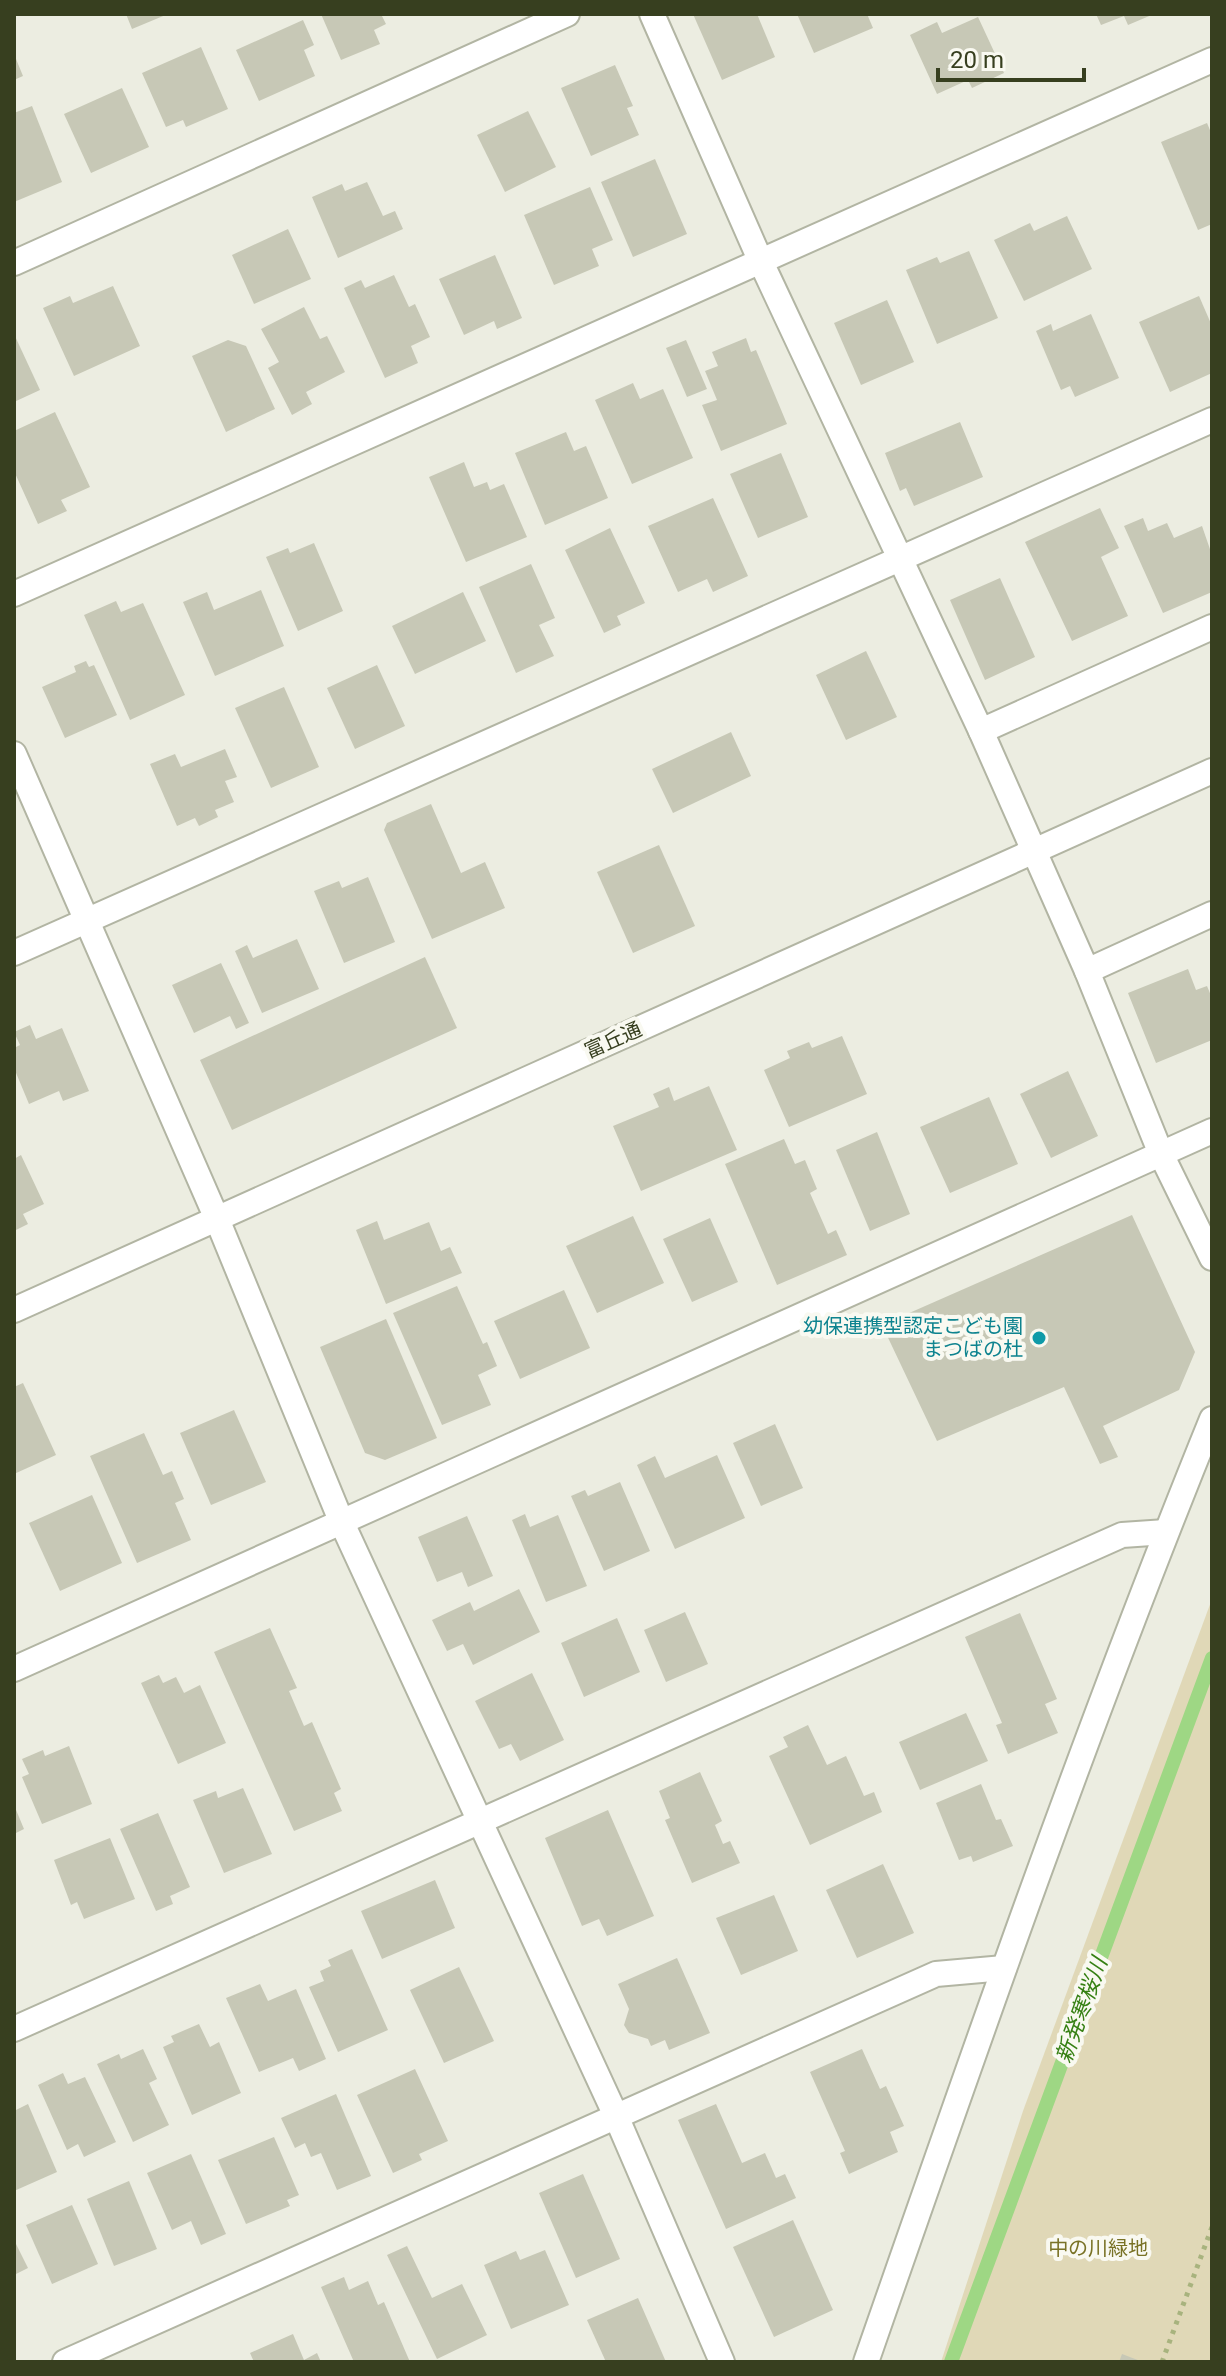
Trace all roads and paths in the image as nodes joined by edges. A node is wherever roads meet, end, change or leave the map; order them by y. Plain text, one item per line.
1 (567, 14) edge
2 (652, 14) edge
3 (1212, 60) edge
4 (761, 262) junction
5 (14, 263) edge
6 (1212, 420) edge
7 (900, 561) junction
8 (14, 594) edge
9 (1212, 627) edge
10 (981, 731) junction
11 (14, 754) edge
12 (1212, 771) edge
13 (1032, 851) junction
14 (1212, 914) edge
15 (86, 921) junction
16 (14, 953) edge
17 (1087, 971) junction
18 (1212, 1131) edge
19 (1161, 1154) junction
20 (217, 1219) junction
21 (1212, 1258) edge
22 (14, 1310) edge
23 (1212, 1419) edge
24 (342, 1523) junction
25 (1166, 1532) junction
26 (14, 1669) edge
27 (479, 1822) junction
28 (1004, 1968) junction
29 (14, 2029) edge
30 (616, 2116) junction
31 (1212, 2227) edge
32 (65, 2362) edge
33 (722, 2362) edge
34 (866, 2362) edge
35 (1162, 2362) edge

1 - 5 street
2 - 4 street
3 - 4 street
4 - 7 street
4 - 8 street
6 - 7 street
7 - 10 street
7 - 15 street
9 - 10 street
10 - 13 street
11 - 15 street
12 - 13 street, 富丘通
13 - 17 street
13 - 20 street, 富丘通
14 - 17 street
15 - 16 street
15 - 20 street
17 - 19 street
18 - 19 street
19 - 21 street
19 - 24 street
20 - 22 street, 富丘通
20 - 24 street
23 - 25 street
24 - 26 street
24 - 27 street
25 - 27 street
25 - 28 street
27 - 29 street
27 - 30 street
28 - 30 street
28 - 34 street
30 - 32 street
30 - 33 street
31 - 35 path

